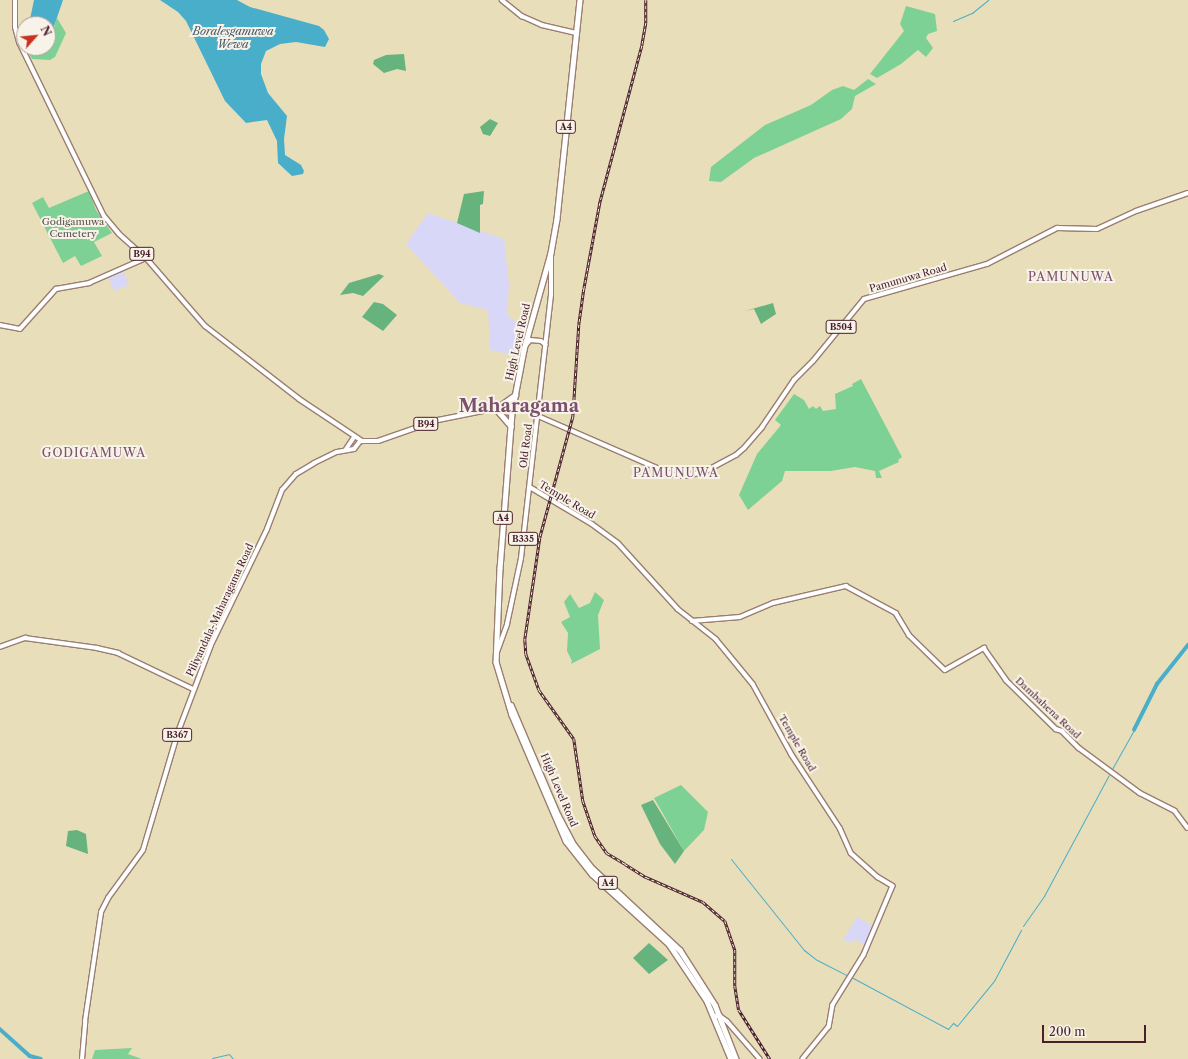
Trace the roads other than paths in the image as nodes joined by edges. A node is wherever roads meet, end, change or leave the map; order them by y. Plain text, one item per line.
1 (15, 0) edge
2 (502, 0) edge
3 (580, 0) edge
4 (577, 34) junction
5 (1188, 193) edge
6 (551, 253) junction
7 (146, 258) junction
8 (0, 325) edge
9 (546, 345) junction
10 (525, 346) junction
11 (515, 395) junction
12 (514, 405) junction
13 (497, 409) junction
14 (512, 412) junction
15 (538, 416) junction
16 (511, 426) junction
17 (354, 437) junction
18 (361, 440) junction
19 (346, 450) junction
20 (530, 487) junction
21 (692, 621) junction
22 (497, 623) junction
23 (506, 624) junction
24 (0, 646) edge
25 (496, 654) junction
26 (193, 690) junction
27 (503, 690) junction
28 (1188, 828) edge
29 (714, 1016) junction
30 (720, 1016) junction
31 (82, 1059) edge
32 (731, 1059) edge
33 (736, 1059) edge
34 (760, 1059) edge
35 (803, 1059) edge

1 - 7 main road, B94
2 - 4 street
3 - 4 highway, High Level Road / A4
4 - 6 highway, High Level Road / A4
5 - 15 main road, Pamunuwa Road / B504
6 - 9 main road, Old Road / B335
6 - 10 highway, High Level Road / A4
7 - 8 street
7 - 17 main road, B94
9 - 10 main road
9 - 15 main road, Old Road / B335
10 - 11 highway, High Level Road / A4
11 - 12 highway, High Level Road / A4
11 - 13 highway
12 - 13 main road, B94
12 - 14 highway, High Level Road / A4
13 - 14 main road, B94
13 - 16 highway
13 - 18 main road, B94
14 - 16 highway, High Level Road / A4
15 - 20 main road, Old Road / B335
16 - 22 highway, High Level Road / A4
17 - 18 main road, B94
17 - 19 main road
18 - 19 main road, Piliyandala-Maharagama Road / B367
19 - 26 main road, Piliyandala-Maharagama Road / B367
20 - 21 street, Temple Road
20 - 23 main road, Old Road / B335
21 - 28 street, Dambahena Road
21 - 35 street, Temple Road
22 - 23 main road
22 - 25 highway, High Level Road / A4
23 - 25 main road, Old Road / B335
24 - 26 street
25 - 27 highway, High Level Road / A4
26 - 31 main road, Piliyandala-Maharagama Road / B367
27 - 29 highway, High Level Road / A4
27 - 30 highway, High Level Road / A4
29 - 30 street
29 - 32 highway, High Level Road / A4
30 - 33 highway, High Level Road / A4
30 - 34 street

